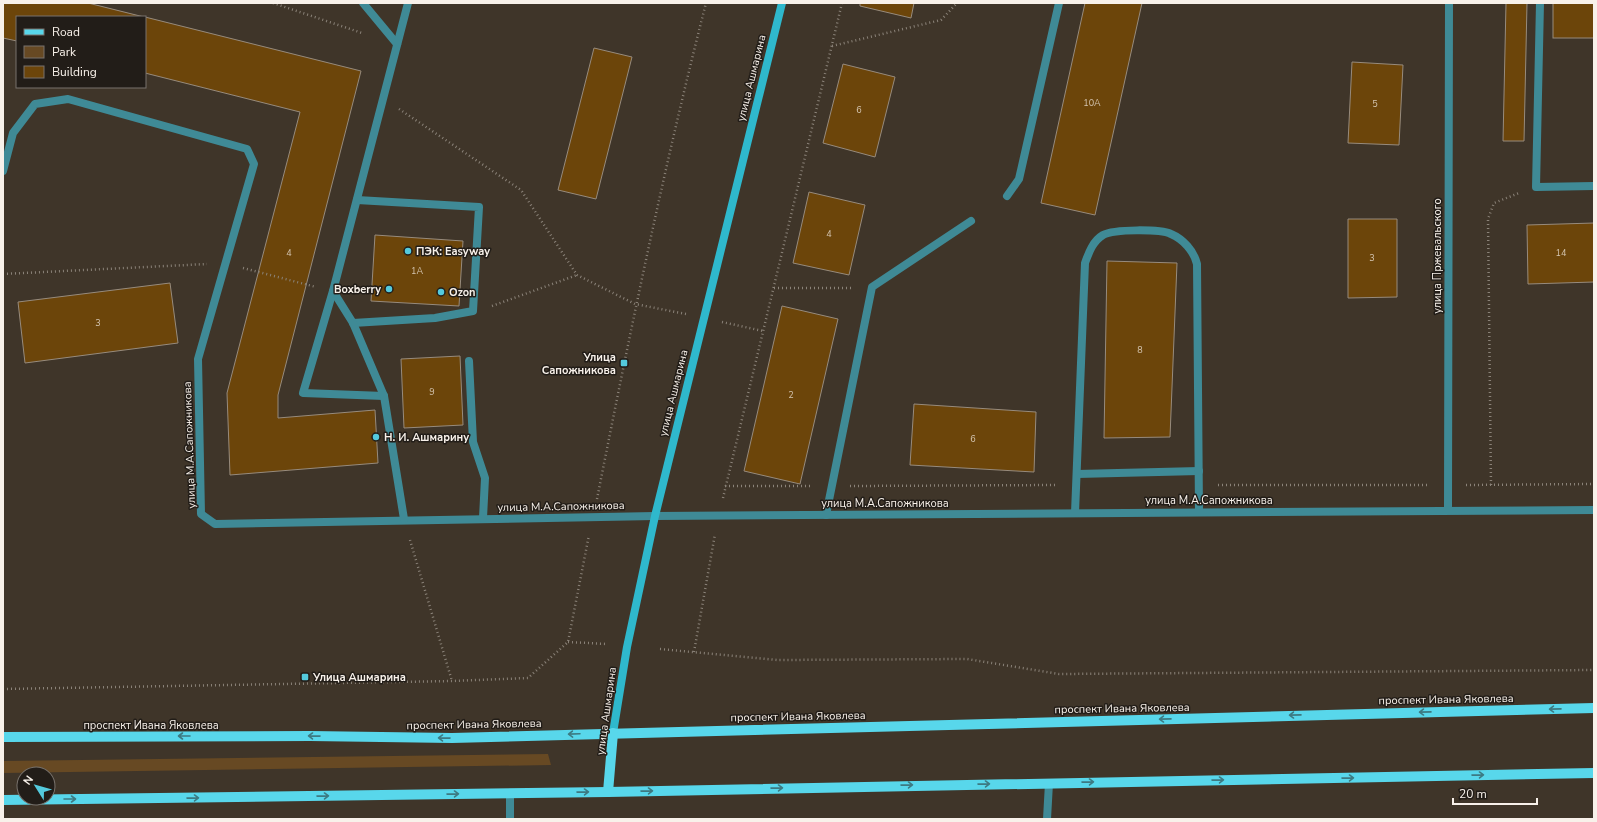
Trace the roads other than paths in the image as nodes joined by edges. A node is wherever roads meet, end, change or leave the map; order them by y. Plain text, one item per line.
1 (363, 3) edge
2 (408, 3) edge
3 (782, 3) edge
4 (1059, 3) edge
5 (1449, 3) edge
6 (1540, 3) edge
7 (396, 44) junction
8 (3, 171) edge
9 (1594, 186) edge
10 (1007, 196) dead end
11 (357, 200) junction
12 (971, 221) dead end
13 (333, 292) junction
14 (353, 323) junction
15 (469, 361) dead end
16 (384, 396) junction
17 (1198, 471) junction
18 (1076, 474) junction
19 (1448, 510) junction
20 (1594, 510) edge
21 (1199, 512) junction
22 (1075, 513) junction
23 (826, 515) junction
24 (655, 516) junction
25 (483, 518) junction
26 (404, 519) junction
27 (1594, 708) edge
28 (613, 733) junction
29 (3, 737) edge
30 (1594, 773) edge
31 (1049, 783) junction
32 (608, 792) junction
33 (510, 793) junction
34 (3, 800) edge
35 (510, 819) edge
36 (1047, 819) edge

1 - 7 street
2 - 7 street
3 - 24 main road, улица Ашмарина
4 - 10 street
5 - 19 street, улица Пржевальского
6 - 9 street
7 - 11 street
8 - 26 street, улица М.А.Сапожникова
11 - 13 street
11 - 14 street
12 - 23 street
13 - 14 street
13 - 16 street
14 - 16 street
15 - 25 street
16 - 26 street
17 - 18 street
17 - 18 street
17 - 21 street
18 - 22 street
19 - 20 street, улица М.А.Сапожникова
19 - 21 street, улица М.А.Сапожникова
21 - 22 street, улица М.А.Сапожникова
22 - 23 street, улица М.А.Сапожникова
23 - 24 street, улица М.А.Сапожникова
24 - 25 street, улица М.А.Сапожникова
24 - 28 main road, улица Ашмарина
25 - 26 street, улица М.А.Сапожникова
27 -> 28 main road, проспект Ивана Яковлева
28 -> 29 main road, проспект Ивана Яковлева
28 - 32 main road, улица Ашмарина
31 -> 30 main road
32 -> 31 main road
31 - 36 street
33 -> 32 main road
34 -> 33 main road
33 - 35 street

